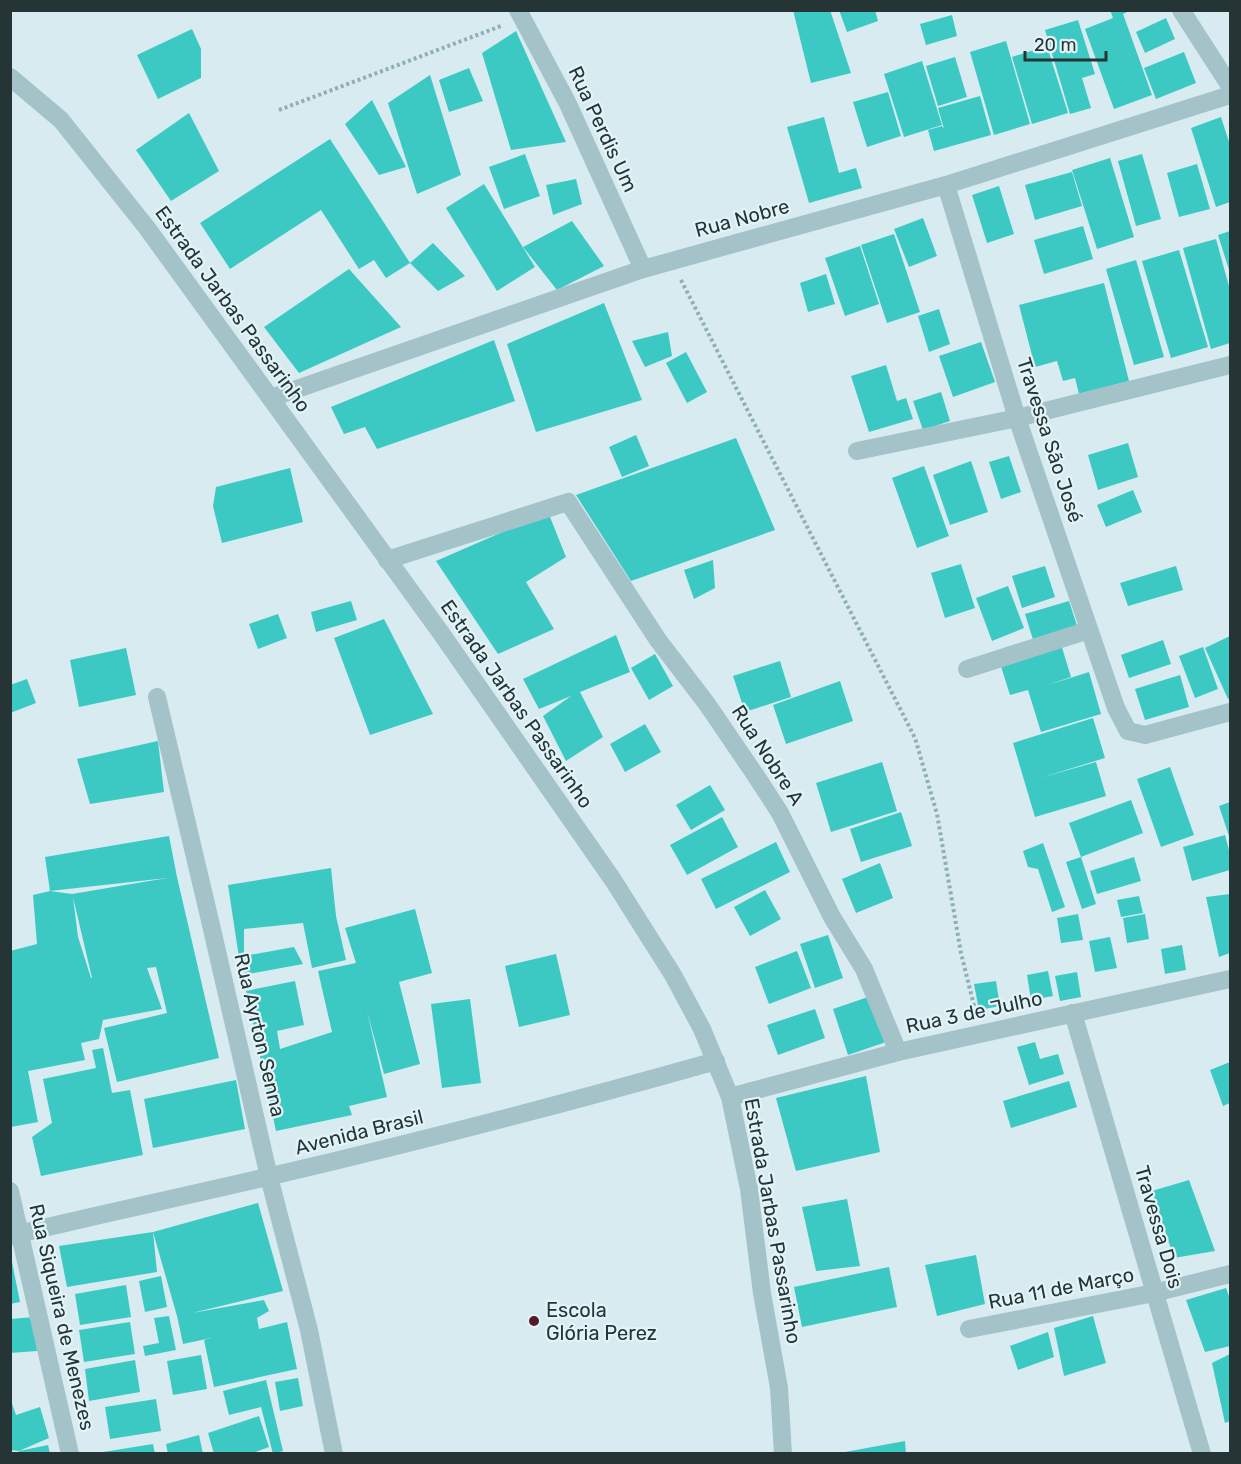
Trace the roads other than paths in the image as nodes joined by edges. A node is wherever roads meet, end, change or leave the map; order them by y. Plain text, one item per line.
1 (1181, 10) edge
2 (521, 14) edge
3 (10, 76) edge
4 (1230, 86) edge
5 (1230, 94) edge
6 (946, 185) junction
7 (643, 269) junction
8 (1230, 365) edge
9 (271, 398) junction
10 (1017, 418) junction
11 (857, 451) dead end
12 (387, 560) junction
13 (1089, 630) junction
14 (967, 669) dead end
15 (157, 697) dead end
16 (1230, 712) edge
17 (1230, 979) edge
18 (1073, 1013) junction
19 (898, 1052) junction
20 (716, 1061) junction
21 (730, 1097) junction
22 (269, 1177) junction
23 (10, 1191) edge
24 (15, 1235) edge
25 (1230, 1274) edge
26 (1154, 1293) junction
27 (969, 1329) dead end
28 (70, 1454) edge
29 (334, 1454) edge
30 (783, 1454) edge
31 (1202, 1454) edge

1 - 4 street
2 - 7 street, Rua Perdis Um
3 - 9 street, Estrada Jarbas Passarinho
5 - 6 street, Rua Nobre
6 - 7 street, Rua Nobre
6 - 10 street, Travessa São José
7 - 9 street, Rua Nobre
8 - 10 street
9 - 12 street, Estrada Jarbas Passarinho
10 - 11 street
10 - 13 street, Travessa São José
12 - 19 street, Rua Nobre A
12 - 20 street, Estrada Jarbas Passarinho
13 - 14 street
13 - 16 street, Travessa São José
15 - 22 street, Rua Ayrton Senna
17 - 18 street, Rua 3 de Julho
18 - 19 street, Rua 3 de Julho
18 - 26 street, Travessa Dois
19 - 21 street, Rua 3 de Julho
20 - 21 street, Estrada Jarbas Passarinho
20 - 22 street, Avenida Brasil
21 - 30 street, Estrada Jarbas Passarinho
22 - 24 street, Avenida Brasil
22 - 29 street, Rua Ayrton Senna
23 - 24 street, Rua Siqueira de Menezes
24 - 28 street, Rua Siqueira de Menezes
25 - 26 street, Rua 11 de Março
26 - 27 street, Rua 11 de Março
26 - 31 street, Travessa Dois

